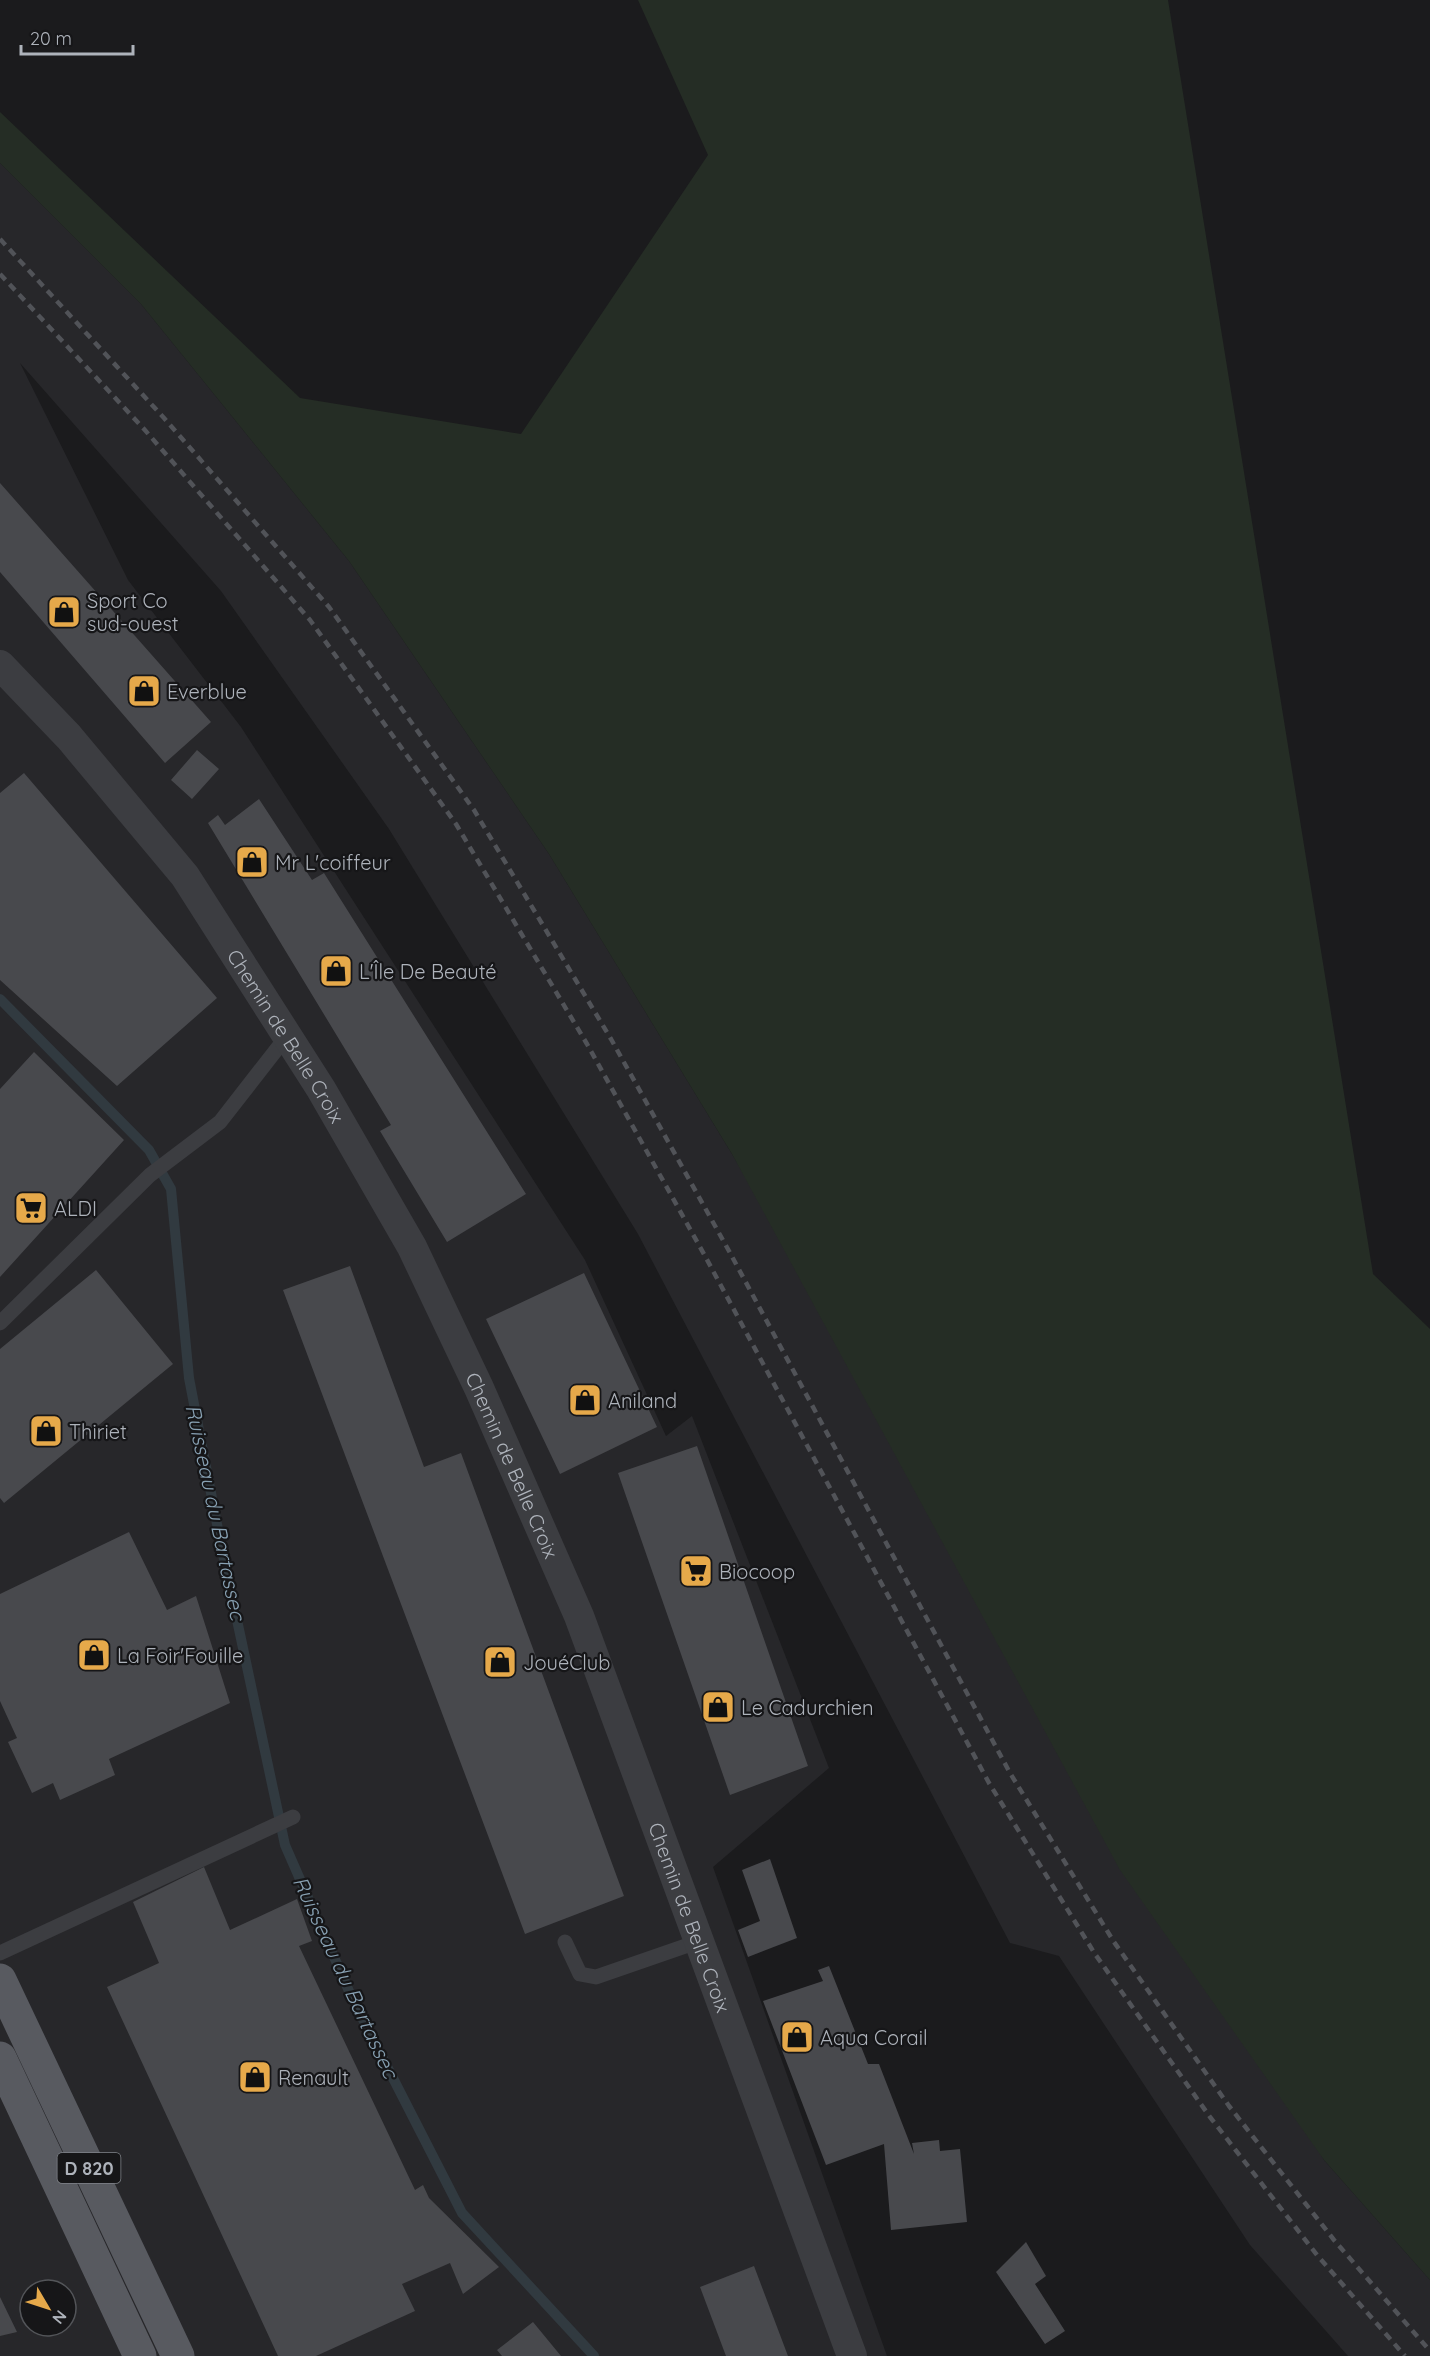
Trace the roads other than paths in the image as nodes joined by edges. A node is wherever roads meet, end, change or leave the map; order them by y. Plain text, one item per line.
1 (0, 665) edge
2 (288, 1036) junction
3 (0, 1323) edge
4 (292, 1816) dead end
5 (700, 1941) junction
6 (565, 1942) dead end
7 (0, 1953) edge
8 (0, 1980) edge
9 (0, 2058) edge
10 (140, 2356) edge
11 (178, 2356) edge
12 (852, 2356) edge

1 - 2 street, Chemin de Belle Croix
2 - 3 lane
2 - 5 street, Chemin de Belle Croix
4 - 7 lane
5 - 6 lane
5 - 12 street, Chemin de Belle Croix
8 - 11 main road, D 820
9 - 10 main road, D 820

